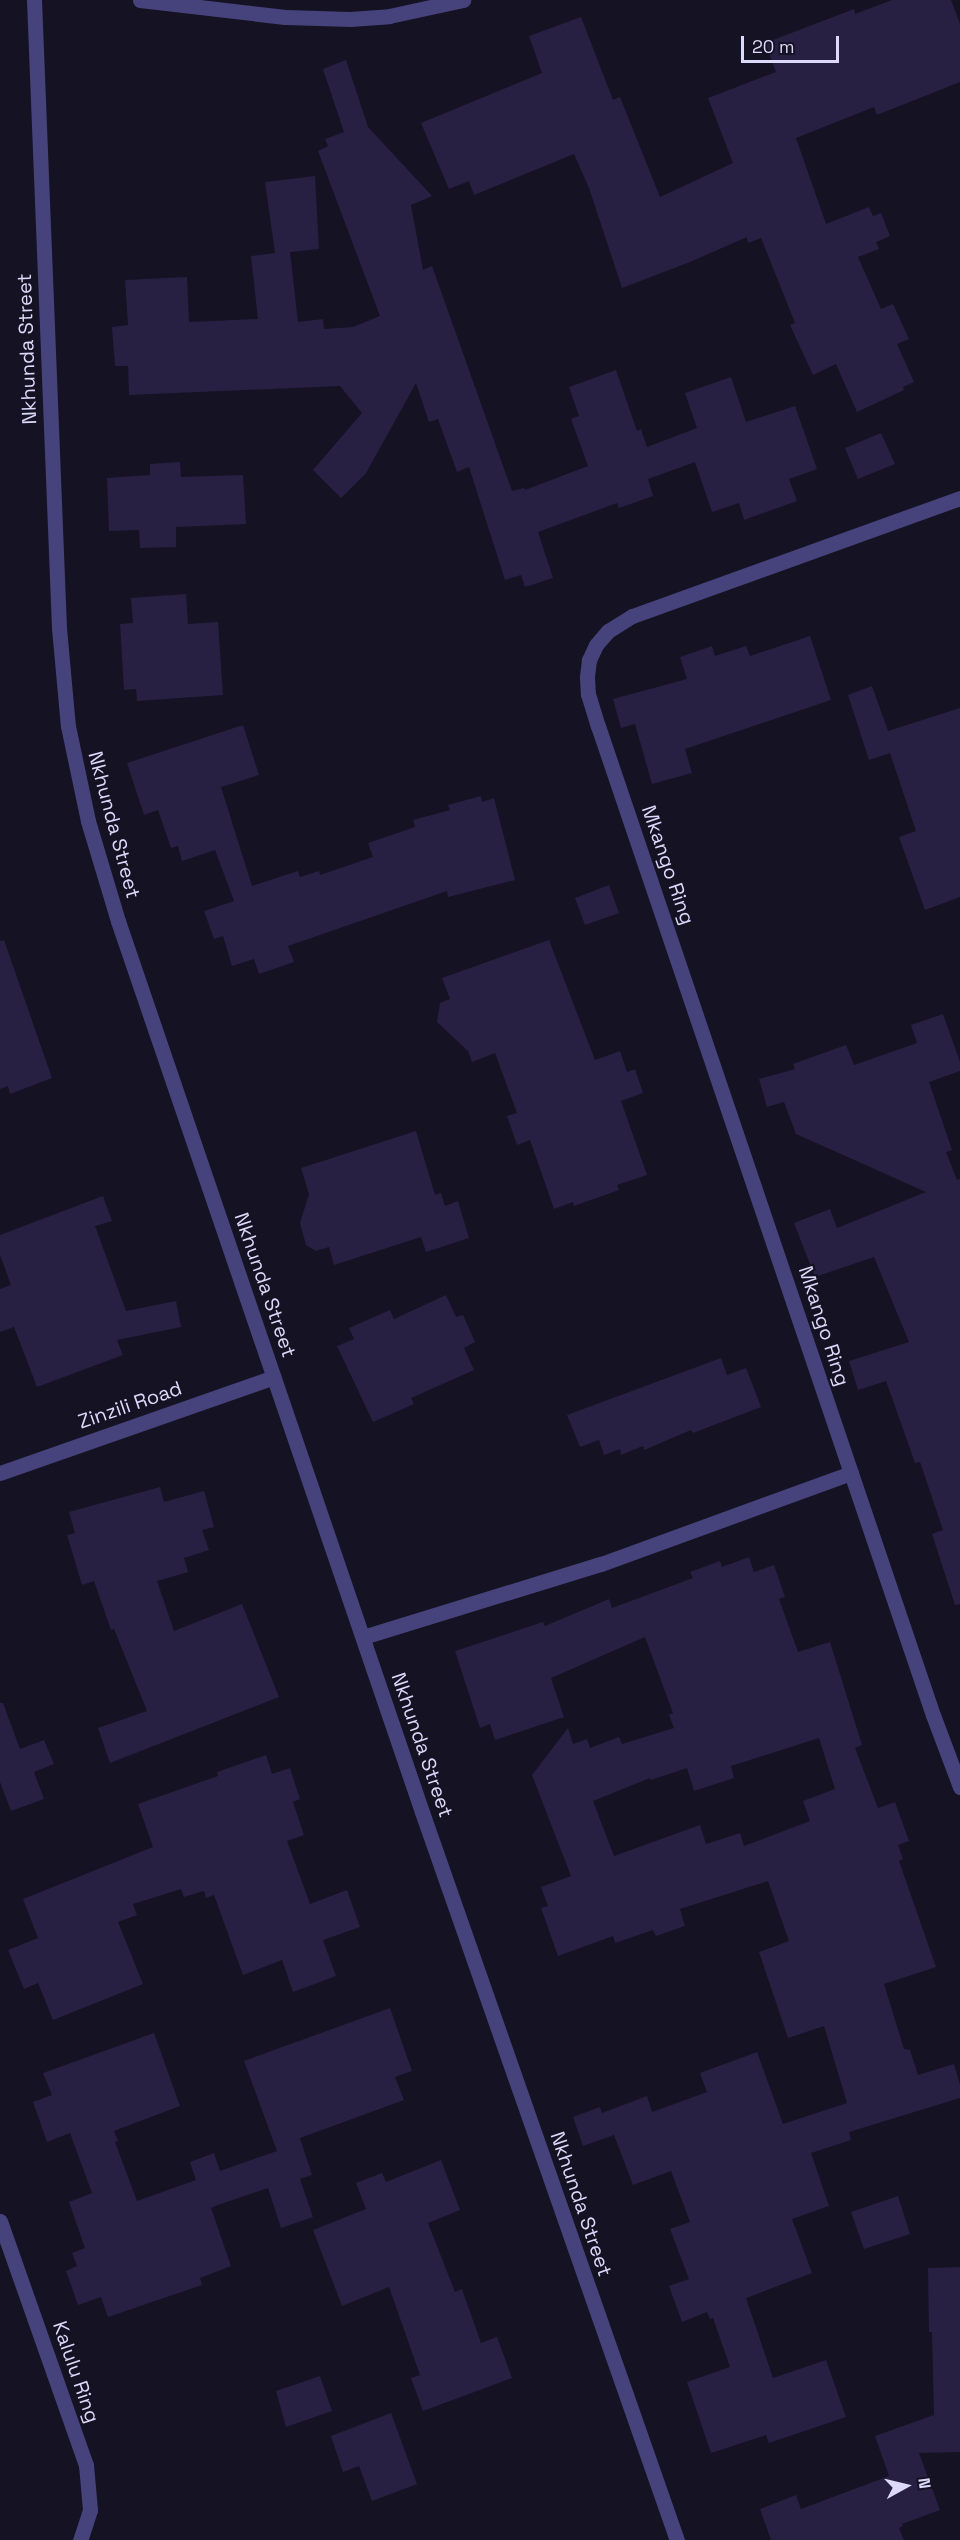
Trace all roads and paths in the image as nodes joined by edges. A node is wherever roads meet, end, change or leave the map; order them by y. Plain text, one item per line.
1 (34, 0) edge
2 (140, 0) edge
3 (463, 0) edge
4 (960, 498) edge
5 (274, 1377) junction
6 (0, 1473) edge
7 (851, 1473) junction
8 (363, 1637) junction
9 (960, 1787) edge
10 (0, 2221) edge
11 (80, 2540) edge
12 (677, 2540) edge

1 - 5 street, Nkhunda Street
2 - 3 street
4 - 7 street, Mkango Ring
5 - 6 street, Zinzili Road
5 - 8 street, Nkhunda Street
7 - 8 street
7 - 9 street, Mkango Ring
8 - 12 street, Nkhunda Street
10 - 11 street, Kalulu Ring

